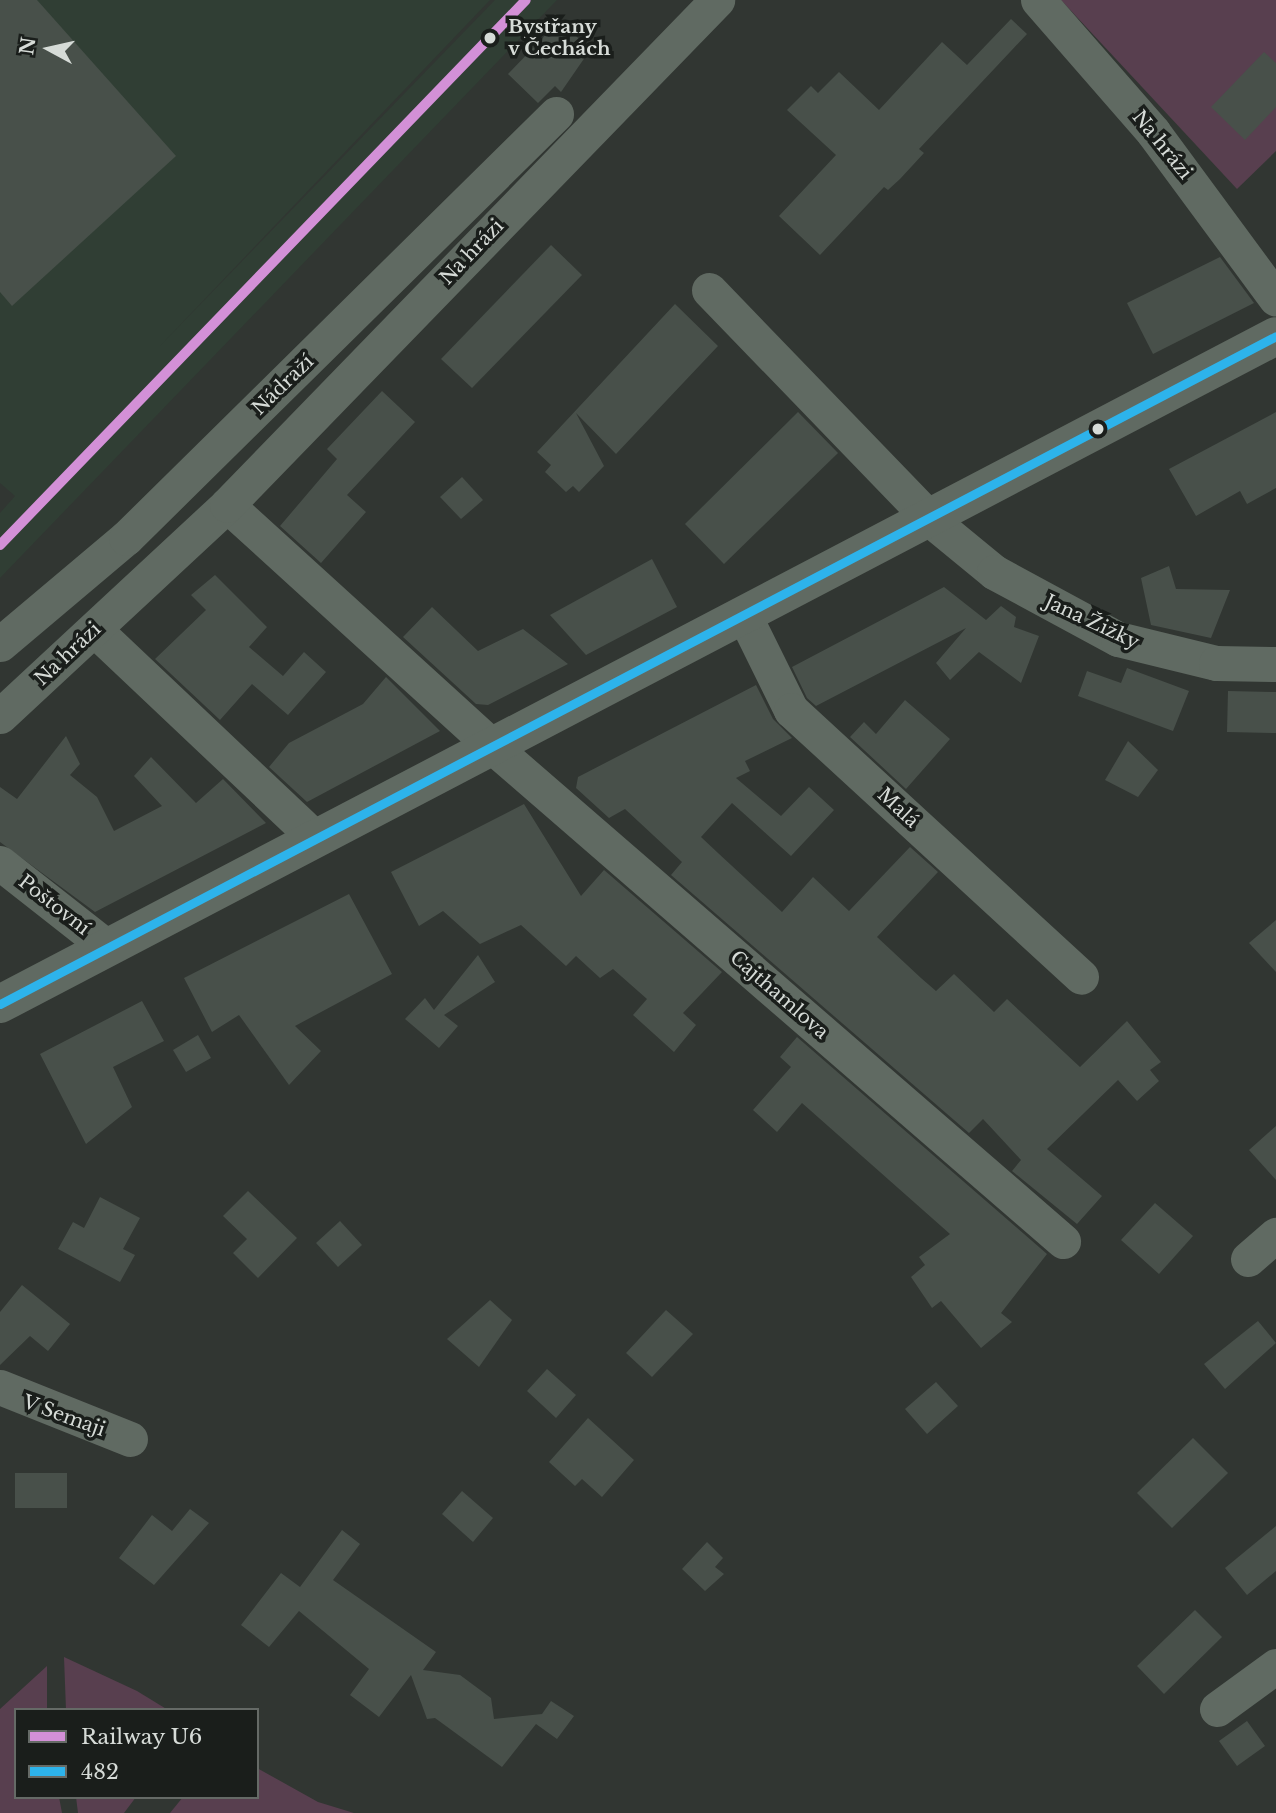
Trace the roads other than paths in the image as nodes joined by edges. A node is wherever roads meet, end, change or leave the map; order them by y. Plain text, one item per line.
1 (717, 0) edge
2 (1038, 0) edge
3 (556, 114) dead end
4 (709, 290) dead end
5 (1276, 299) edge
6 (1276, 336) edge
7 (228, 505) junction
8 (932, 521) junction
9 (745, 617) junction
10 (95, 630) junction
11 (0, 644) edge
12 (1276, 664) edge
13 (0, 716) edge
14 (494, 748) junction
15 (314, 837) junction
16 (0, 863) edge
17 (107, 947) junction
18 (1081, 977) dead end
19 (0, 1003) edge
20 (1276, 1235) edge
21 (1063, 1241) dead end
22 (1248, 1259) dead end
23 (0, 1387) edge
24 (130, 1439) dead end
25 (1273, 1673) edge
26 (1217, 1709) dead end

1 - 7 street, Na hrázi
2 - 5 street, Na hrázi
3 - 11 street, Nádraží
4 - 8 street, Jana Žižky
6 - 8 street
7 - 10 street, Na hrázi
7 - 14 street
8 - 9 street
8 - 12 street, Jana Žižky
9 - 14 street
9 - 18 street, Malá
10 - 13 street, Na hrázi
10 - 15 street
14 - 15 street
14 - 21 street, Cajthamlova
15 - 17 street
16 - 17 street, Poštovní
17 - 19 street
20 - 22 street
23 - 24 street, V Semaji
25 - 26 street

